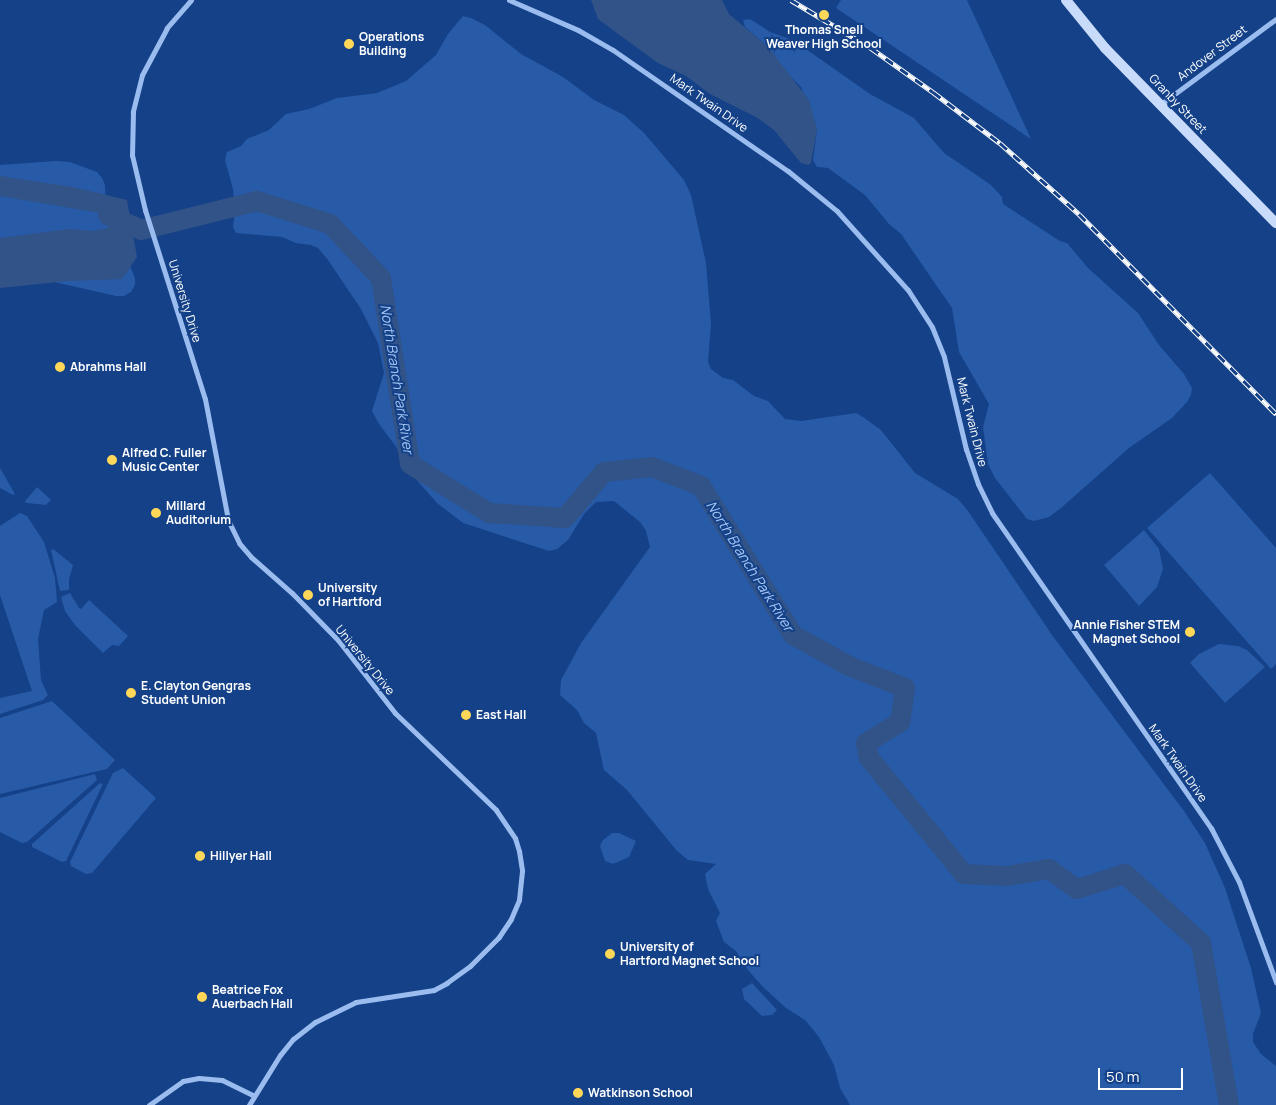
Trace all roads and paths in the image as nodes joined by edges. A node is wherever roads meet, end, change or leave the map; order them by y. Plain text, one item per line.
1 (190, 0) edge
2 (509, 0) edge
3 (1066, 0) edge
4 (1276, 19) edge
5 (1161, 104) junction
6 (1276, 223) edge
7 (1276, 982) edge
8 (253, 1095) junction
9 (149, 1105) edge
10 (249, 1105) edge

1 - 8 street, University Drive
2 - 7 street, Mark Twain Drive
3 - 5 main road, Granby Street
4 - 5 street, Andover Street
5 - 6 main road, Granby Street
8 - 9 street
8 - 10 street, University Drive

